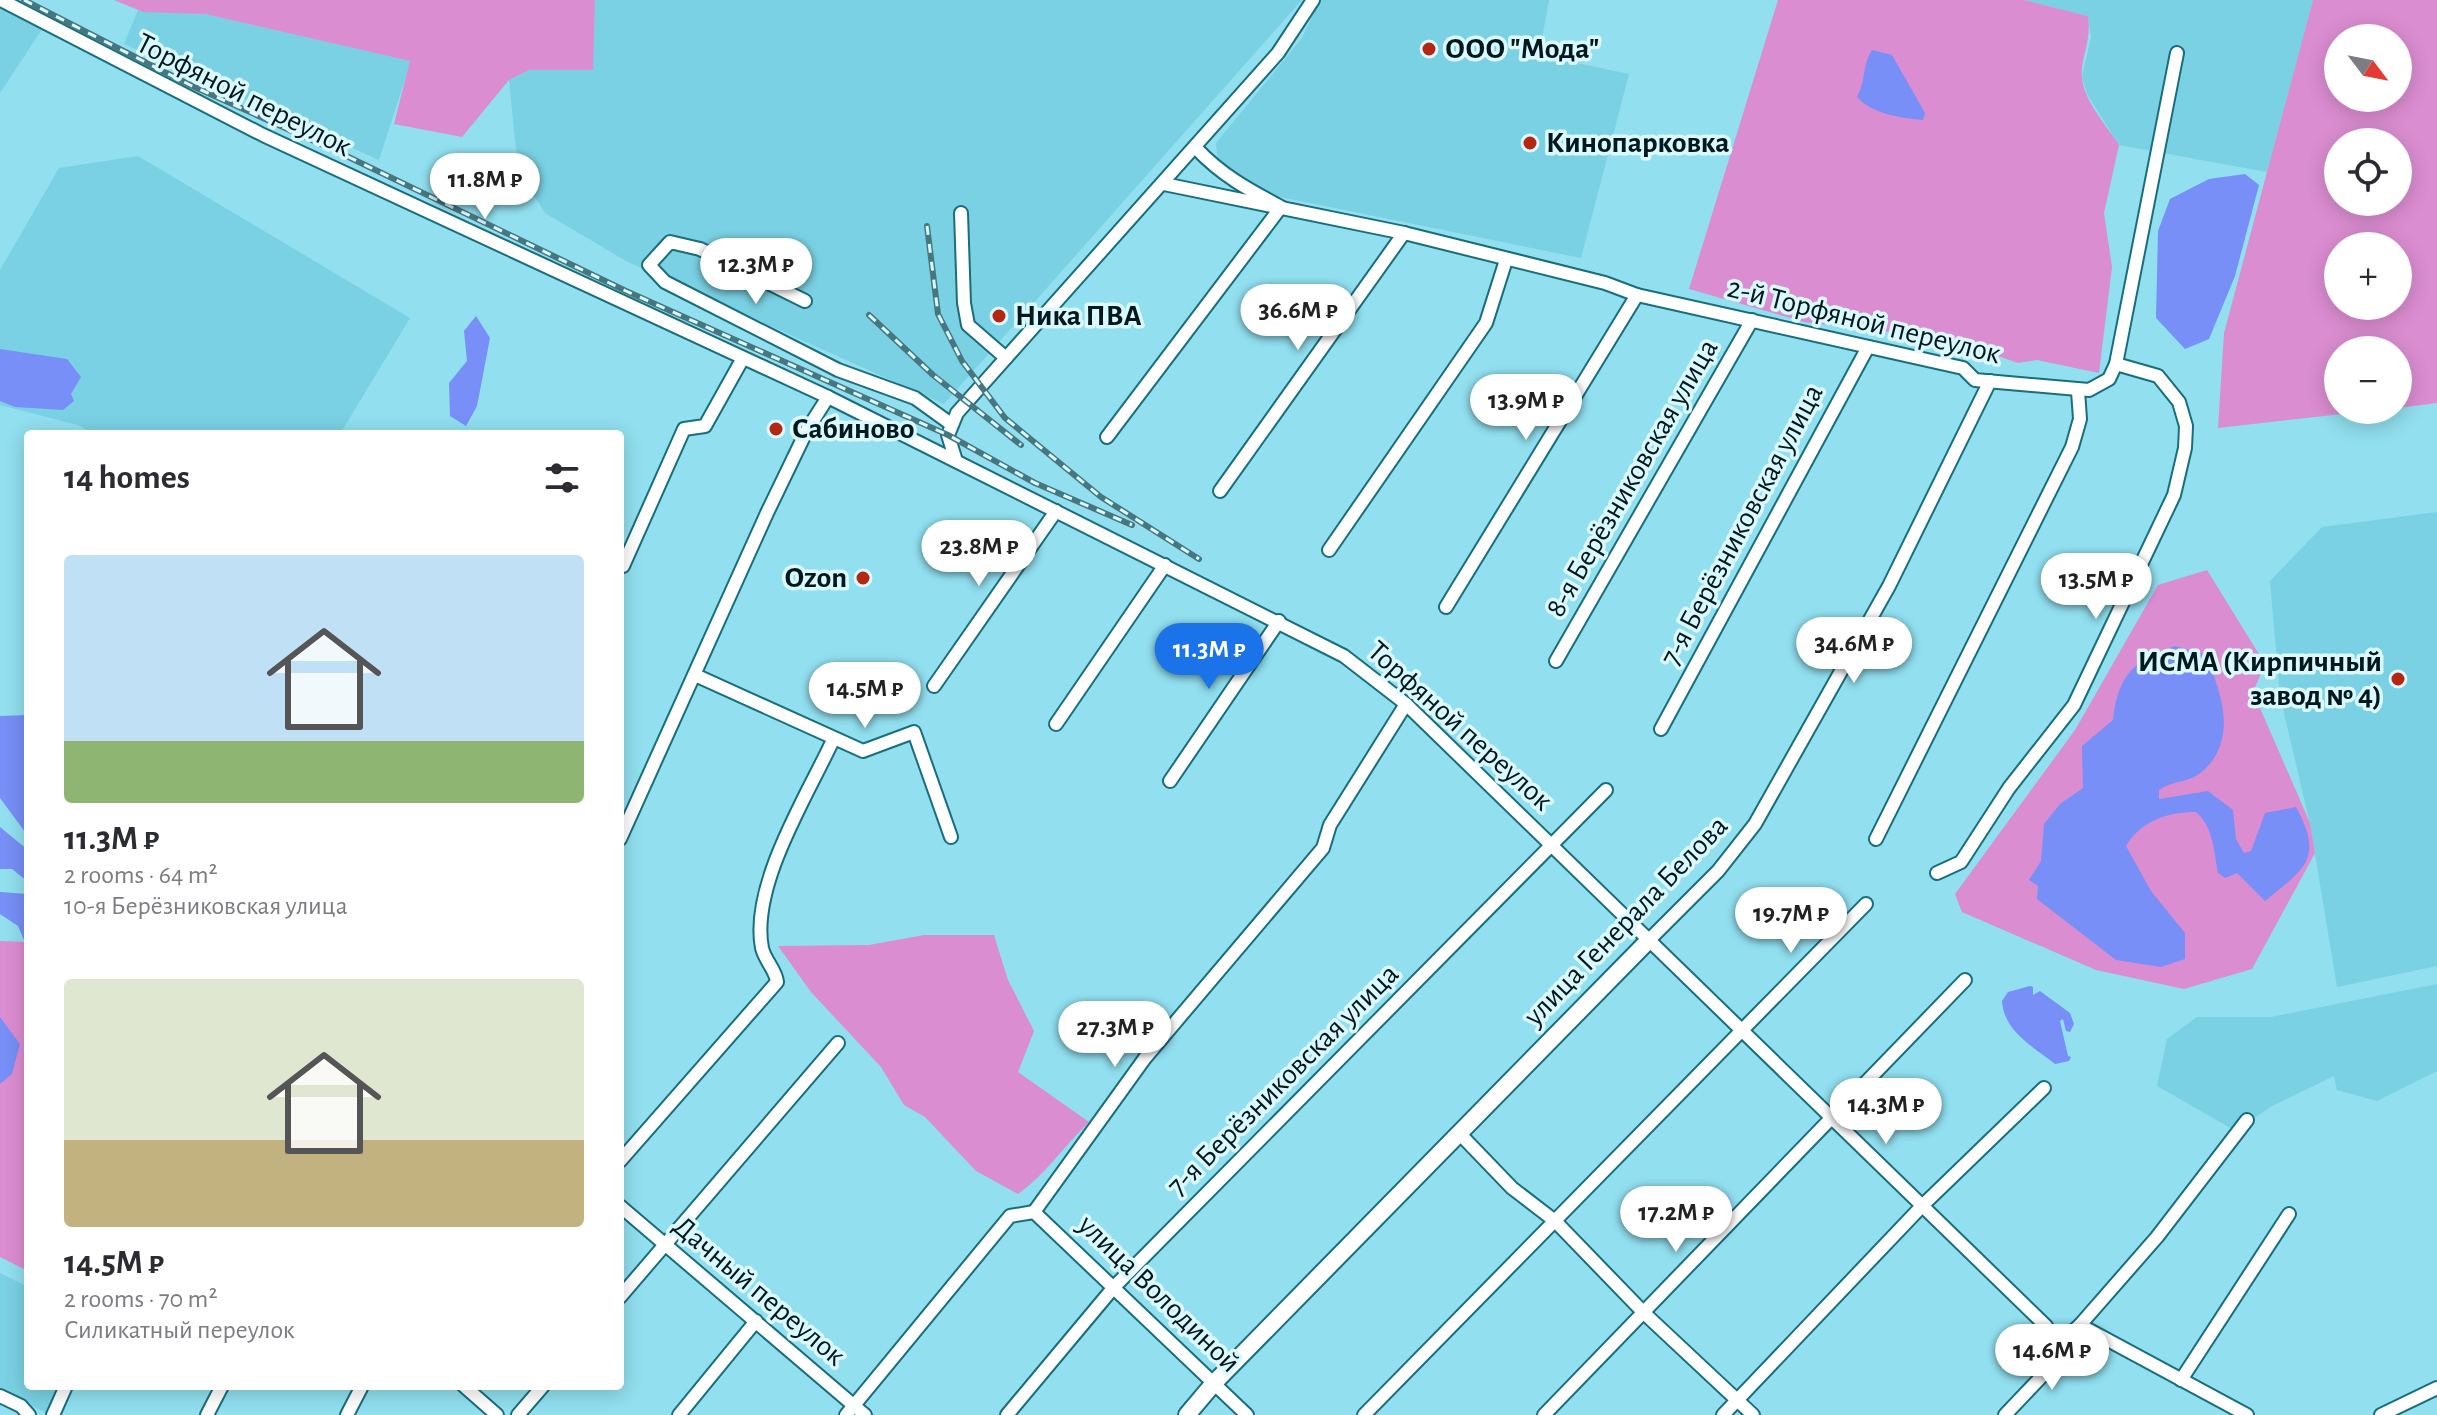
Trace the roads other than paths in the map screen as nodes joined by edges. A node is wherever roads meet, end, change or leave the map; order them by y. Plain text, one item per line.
1 (1, 0) edge
2 (1313, 0) edge
3 (2177, 53) dead end
4 (1196, 148) junction
5 (1164, 184) junction
6 (1281, 207) junction
7 (961, 213) dead end
8 (1404, 233) junction
9 (1506, 260) junction
10 (1637, 295) junction
11 (805, 301) dead end
12 (1752, 320) junction
13 (1868, 347) junction
14 (743, 358) junction
15 (1006, 358) junction
16 (2116, 364) junction
17 (1990, 381) junction
18 (2078, 391) junction
19 (828, 397) junction
20 (951, 424) junction
21 (1107, 437) dead end
22 (956, 461) junction
23 (1220, 491) dead end
24 (1056, 511) junction
25 (1329, 550) dead end
26 (624, 564) edge
27 (1165, 565) junction
28 (1446, 607) dead end
29 (1279, 621) junction
30 (1556, 661) dead end
31 (695, 675) junction
32 (934, 686) dead end
33 (1406, 704) junction
34 (1056, 724) dead end
35 (1661, 729) dead end
36 (833, 740) junction
37 (1170, 781) dead end
38 (1606, 790) dead end
39 (624, 830) edge
40 (951, 837) dead end
41 (1876, 839) dead end
42 (1552, 845) junction
43 (1937, 873) dead end
44 (1866, 904) dead end
45 (1648, 941) junction
46 (1965, 980) dead end
47 (1741, 1030) junction
48 (838, 1043) dead end
49 (2044, 1088) dead end
50 (1833, 1119) junction
51 (2247, 1120) dead end
52 (1460, 1134) junction
53 (624, 1156) edge
54 (1922, 1206) junction
55 (624, 1210) edge
56 (1034, 1212) junction
57 (2289, 1214) dead end
58 (1555, 1221) junction
59 (665, 1246) junction
60 (1114, 1287) junction
61 (624, 1292) edge
62 (1644, 1313) junction
63 (756, 1321) junction
64 (2080, 1325) junction
65 (2056, 1346) junction
66 (2181, 1380) junction
67 (1214, 1383) junction
68 (2437, 1388) edge
69 (64, 1390) edge
70 (220, 1390) edge
71 (360, 1390) edge
72 (469, 1390) edge
73 (540, 1390) edge
74 (0, 1396) edge
75 (1737, 1401) junction
76 (850, 1410) edge
77 (29, 1415) edge
78 (53, 1415) edge
79 (207, 1415) edge
80 (347, 1415) edge
81 (497, 1415) edge
82 (518, 1415) edge
83 (679, 1415) edge
84 (865, 1415) edge
85 (1007, 1415) edge
86 (1187, 1415) edge
87 (1247, 1415) edge
88 (1364, 1415) edge
89 (1544, 1415) edge
90 (1723, 1415) edge
91 (1753, 1415) edge
92 (2005, 1415) edge
93 (2247, 1415) edge
94 (2381, 1415) edge

1 - 14 street, Торфяной переулок
2 - 4 street
3 - 16 street
4 - 5 street
4 - 6 street, 2-й Торфяной переулок
5 - 6 street, 2-й Торфяной переулок
5 - 15 street
6 - 8 street, 2-й Торфяной переулок
6 - 21 street
7 - 15 street
8 - 9 street, 2-й Торфяной переулок
8 - 23 street
9 - 10 street, 2-й Торфяной переулок
9 - 25 street
10 - 12 street, 2-й Торфяной переулок
10 - 28 street
11 - 20 street
12 - 13 street, 2-й Торфяной переулок
12 - 30 street, 8-я Берёзниковская улица
13 - 17 street, 2-й Торфяной переулок
13 - 35 street, 7-я Берёзниковская улица
14 - 19 street, Торфяной переулок
14 - 26 street
15 - 20 street
16 - 18 street
16 - 43 street
17 - 18 street, 2-й Торфяной переулок
17 - 45 street, улица Генерала Белова
18 - 41 street
19 - 22 street, Торфяной переулок
19 - 31 street
20 - 22 street
22 - 24 street, Торфяной переулок
24 - 27 street, Торфяной переулок
24 - 32 street
27 - 29 street, Торфяной переулок
27 - 34 street
29 - 33 street, Торфяной переулок
29 - 37 street
31 - 36 street
31 - 39 street
33 - 42 street, Торфяной переулок
33 - 56 street
36 - 40 street
36 - 53 street
38 - 42 street, 7-я Берёзниковская улица
42 - 45 street, Торфяной переулок
42 - 60 street, 7-я Берёзниковская улица
44 - 47 street
45 - 47 street, Торфяной переулок
45 - 52 main road, улица Генерала Белова
46 - 50 street
47 - 50 street, Торфяной переулок
47 - 58 street
48 - 59 street
49 - 54 street
50 - 54 street, Торфяной переулок
50 - 62 street
51 - 64 street
52 - 58 street
52 - 67 main road, улица Генерала Белова
54 - 65 street, Торфяной переулок
54 - 75 street
55 - 59 street, Дачный переулок
56 - 60 street, улица Володиной
56 - 76 street
57 - 66 street
58 - 62 street
58 - 88 street
59 - 61 street
59 - 63 street, Дачный переулок
60 - 67 street, улица Володиной
60 - 85 street, 7-я Берёзниковская улица
62 - 75 street
62 - 89 street
63 - 76 street, Дачный переулок
63 - 83 street
64 - 65 street
64 - 66 street
65 - 92 street
66 - 93 street
67 - 86 main road, улица Генерала Белова
67 - 87 street, улица Володиной
68 - 94 street
69 - 78 street
70 - 79 street
71 - 80 street
72 - 81 street
73 - 82 street
74 - 77 street
75 - 90 street
75 - 91 street
76 - 84 street, Дачный переулок

